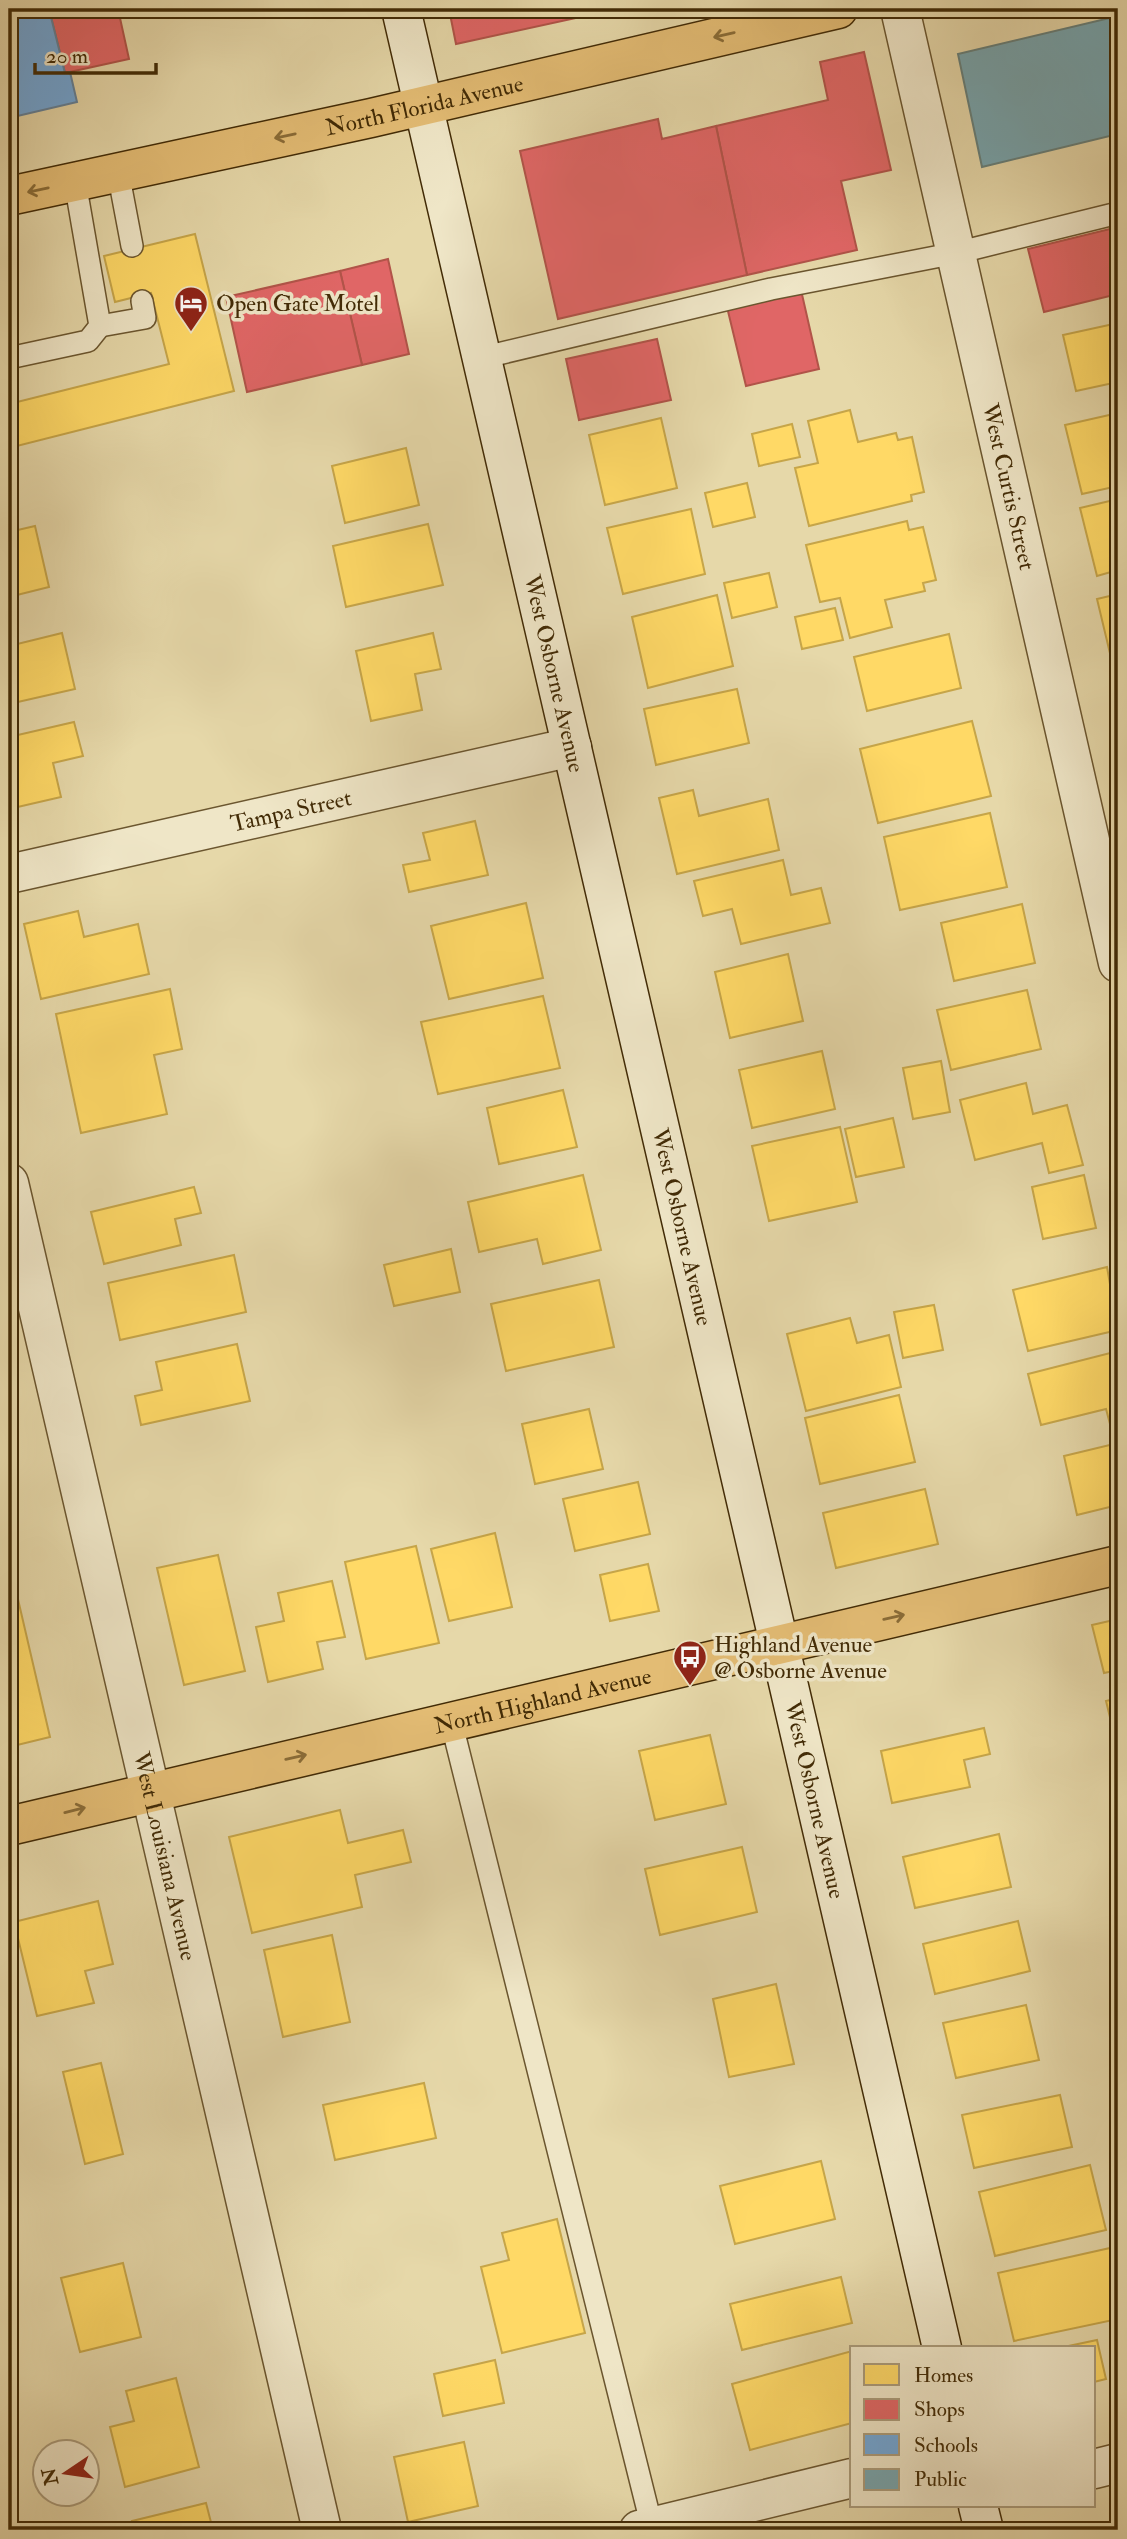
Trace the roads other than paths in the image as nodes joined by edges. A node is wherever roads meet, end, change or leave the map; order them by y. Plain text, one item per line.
1 (401, 9) edge
2 (838, 9) edge
3 (900, 9) edge
4 (423, 105) junction
5 (118, 173) junction
6 (75, 182) junction
7 (9, 196) edge
8 (1118, 213) edge
9 (132, 246) dead end
10 (956, 253) junction
11 (142, 301) dead end
12 (100, 327) junction
13 (9, 358) edge
14 (481, 358) junction
15 (572, 747) junction
16 (9, 874) edge
17 (1118, 963) edge
18 (9, 1183) edge
19 (1118, 1565) edge
20 (780, 1643) junction
21 (450, 1721) junction
22 (150, 1792) junction
23 (9, 1826) edge
24 (942, 2346) edge
25 (1118, 2463) edge
26 (1096, 2468) edge
27 (850, 2478) edge
28 (978, 2508) edge
29 (646, 2529) edge
30 (322, 2530) edge
31 (984, 2530) edge

1 - 4 street, West Osborne Avenue
2 -> 4 main road, North Florida Avenue
3 - 10 street, West Curtis Street
4 -> 5 main road, North Florida Avenue
4 - 14 street, West Osborne Avenue
5 - 6 main road, North Florida Avenue
5 - 9 lane
6 -> 7 main road, North Florida Avenue
6 - 12 lane
8 - 10 lane
10 - 14 lane
10 - 17 street, West Curtis Street
11 - 12 lane
12 - 13 lane
14 - 15 street, West Osborne Avenue
15 - 16 street, Tampa Street
15 - 20 street, West Osborne Avenue
18 - 22 street, West Louisiana Avenue
20 -> 19 main road, North Highland Avenue
20 - 21 main road, North Highland Avenue
20 - 24 street, West Osborne Avenue
22 -> 21 main road, North Highland Avenue
21 - 29 lane
23 -> 22 main road, North Highland Avenue
22 - 30 street, West Louisiana Avenue
25 - 26 street
27 - 29 street
28 - 31 street

